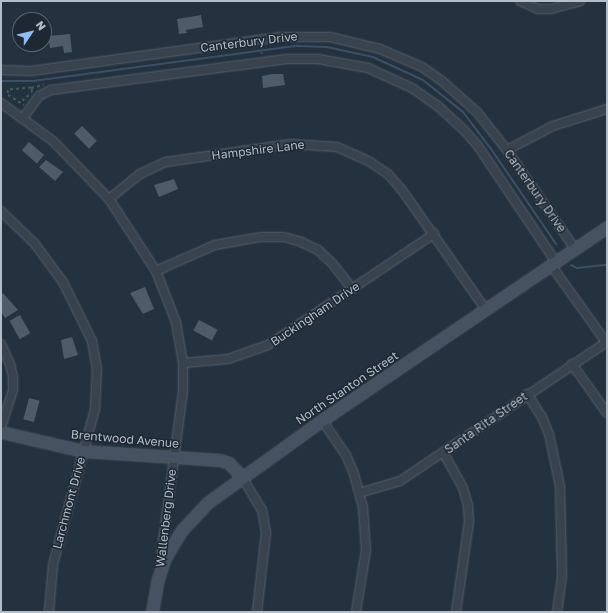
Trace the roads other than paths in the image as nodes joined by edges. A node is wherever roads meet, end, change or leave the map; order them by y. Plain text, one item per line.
1 (520, 1) edge
2 (580, 1) edge
3 (1, 70) edge
4 (1, 103) edge
5 (607, 109) edge
6 (23, 118) junction
7 (507, 150) junction
8 (109, 198) junction
9 (1, 211) edge
10 (607, 227) edge
11 (434, 234) junction
12 (575, 249) junction
13 (554, 264) junction
14 (156, 271) junction
15 (352, 290) junction
16 (486, 310) junction
17 (606, 342) edge
18 (1, 344) edge
19 (183, 363) junction
20 (572, 364) junction
21 (527, 394) junction
22 (607, 413) edge
23 (322, 420) junction
24 (1, 427) edge
25 (1, 432) edge
26 (83, 450) junction
27 (443, 452) junction
28 (173, 457) junction
29 (242, 477) junction
30 (359, 493) junction
31 (158, 579) junction
32 (50, 612) edge
33 (152, 612) edge
34 (256, 612) edge
35 (356, 612) edge
36 (456, 612) edge
37 (557, 612) edge

1 - 2 street
3 - 7 street, Canterbury Drive
4 - 6 street, Wallenberg Drive
5 - 7 street
6 - 8 street, Wallenberg Drive
6 - 13 street, Canterbury Drive
7 - 12 street, Canterbury Drive
8 - 11 street, Hampshire Lane
8 - 14 street, Wallenberg Drive
9 - 26 street, Larchmont Drive
10 - 12 street, North Stanton Street
11 - 15 street, Buckingham Drive
11 - 16 street, Hampshire Lane
12 - 13 street, North Stanton Street
13 - 16 street, North Stanton Street
13 - 17 street, Canterbury Drive
14 - 15 street
14 - 19 street, Wallenberg Drive
15 - 19 street, Buckingham Drive
16 - 23 street, North Stanton Street
17 - 20 street, Santa Rita Street
18 - 24 street
19 - 28 street, Wallenberg Drive
20 - 21 street, Santa Rita Street
20 - 22 street
21 - 27 street, Santa Rita Street
21 - 37 street
23 - 29 street, North Stanton Street
23 - 30 street
25 - 26 street, Brentwood Avenue
26 - 28 street, Brentwood Avenue
26 - 32 street, Larchmont Drive
27 - 30 street, Santa Rita Street
27 - 36 street
28 - 29 street, Brentwood Avenue
28 - 31 street, Wallenberg Drive
29 - 31 street, North Stanton Street
29 - 34 street
30 - 35 street
31 - 33 street, North Stanton Street

